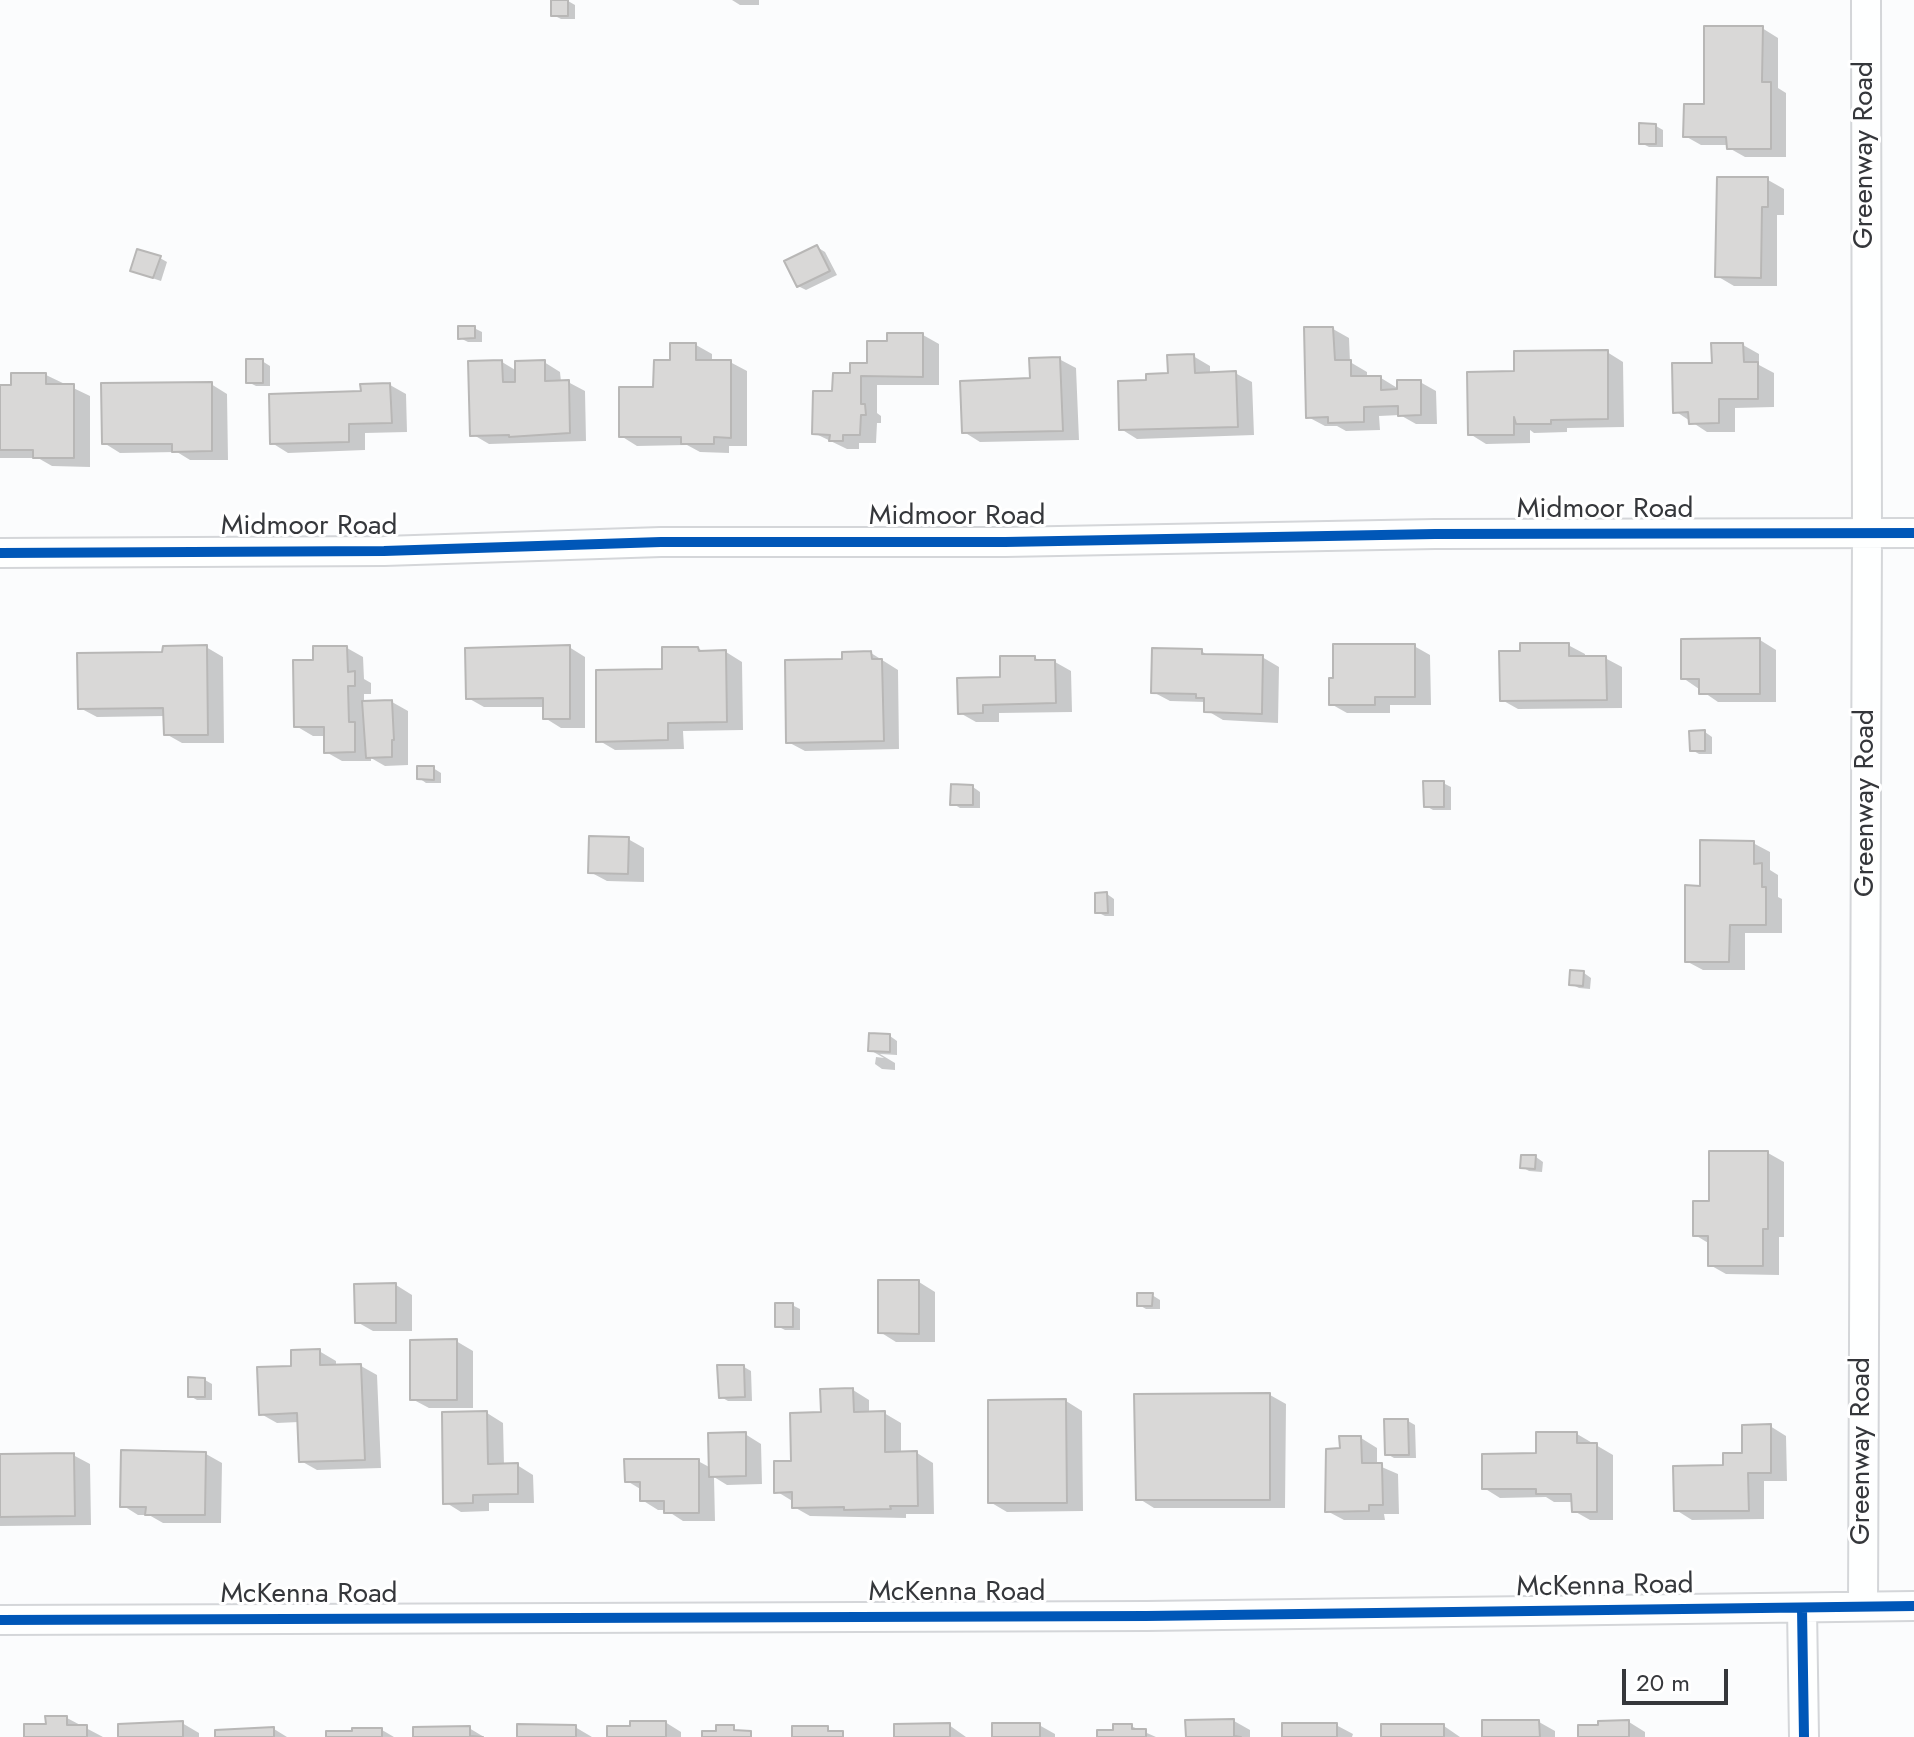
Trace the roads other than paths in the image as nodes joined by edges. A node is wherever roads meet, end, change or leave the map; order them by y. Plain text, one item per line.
1 (1866, 0) edge
2 (1914, 533) edge
3 (1867, 534) junction
4 (0, 553) edge
5 (1863, 1606) junction
6 (1914, 1606) edge
7 (1802, 1608) junction
8 (0, 1620) edge
9 (1804, 1737) edge

1 - 3 street, Greenway Road
2 - 3 street, Midmoor Road
3 - 4 street, Midmoor Road
3 - 5 street, Greenway Road
5 - 6 street, McKenna Road
5 - 7 street, McKenna Road
7 - 8 street, McKenna Road
7 - 9 street

